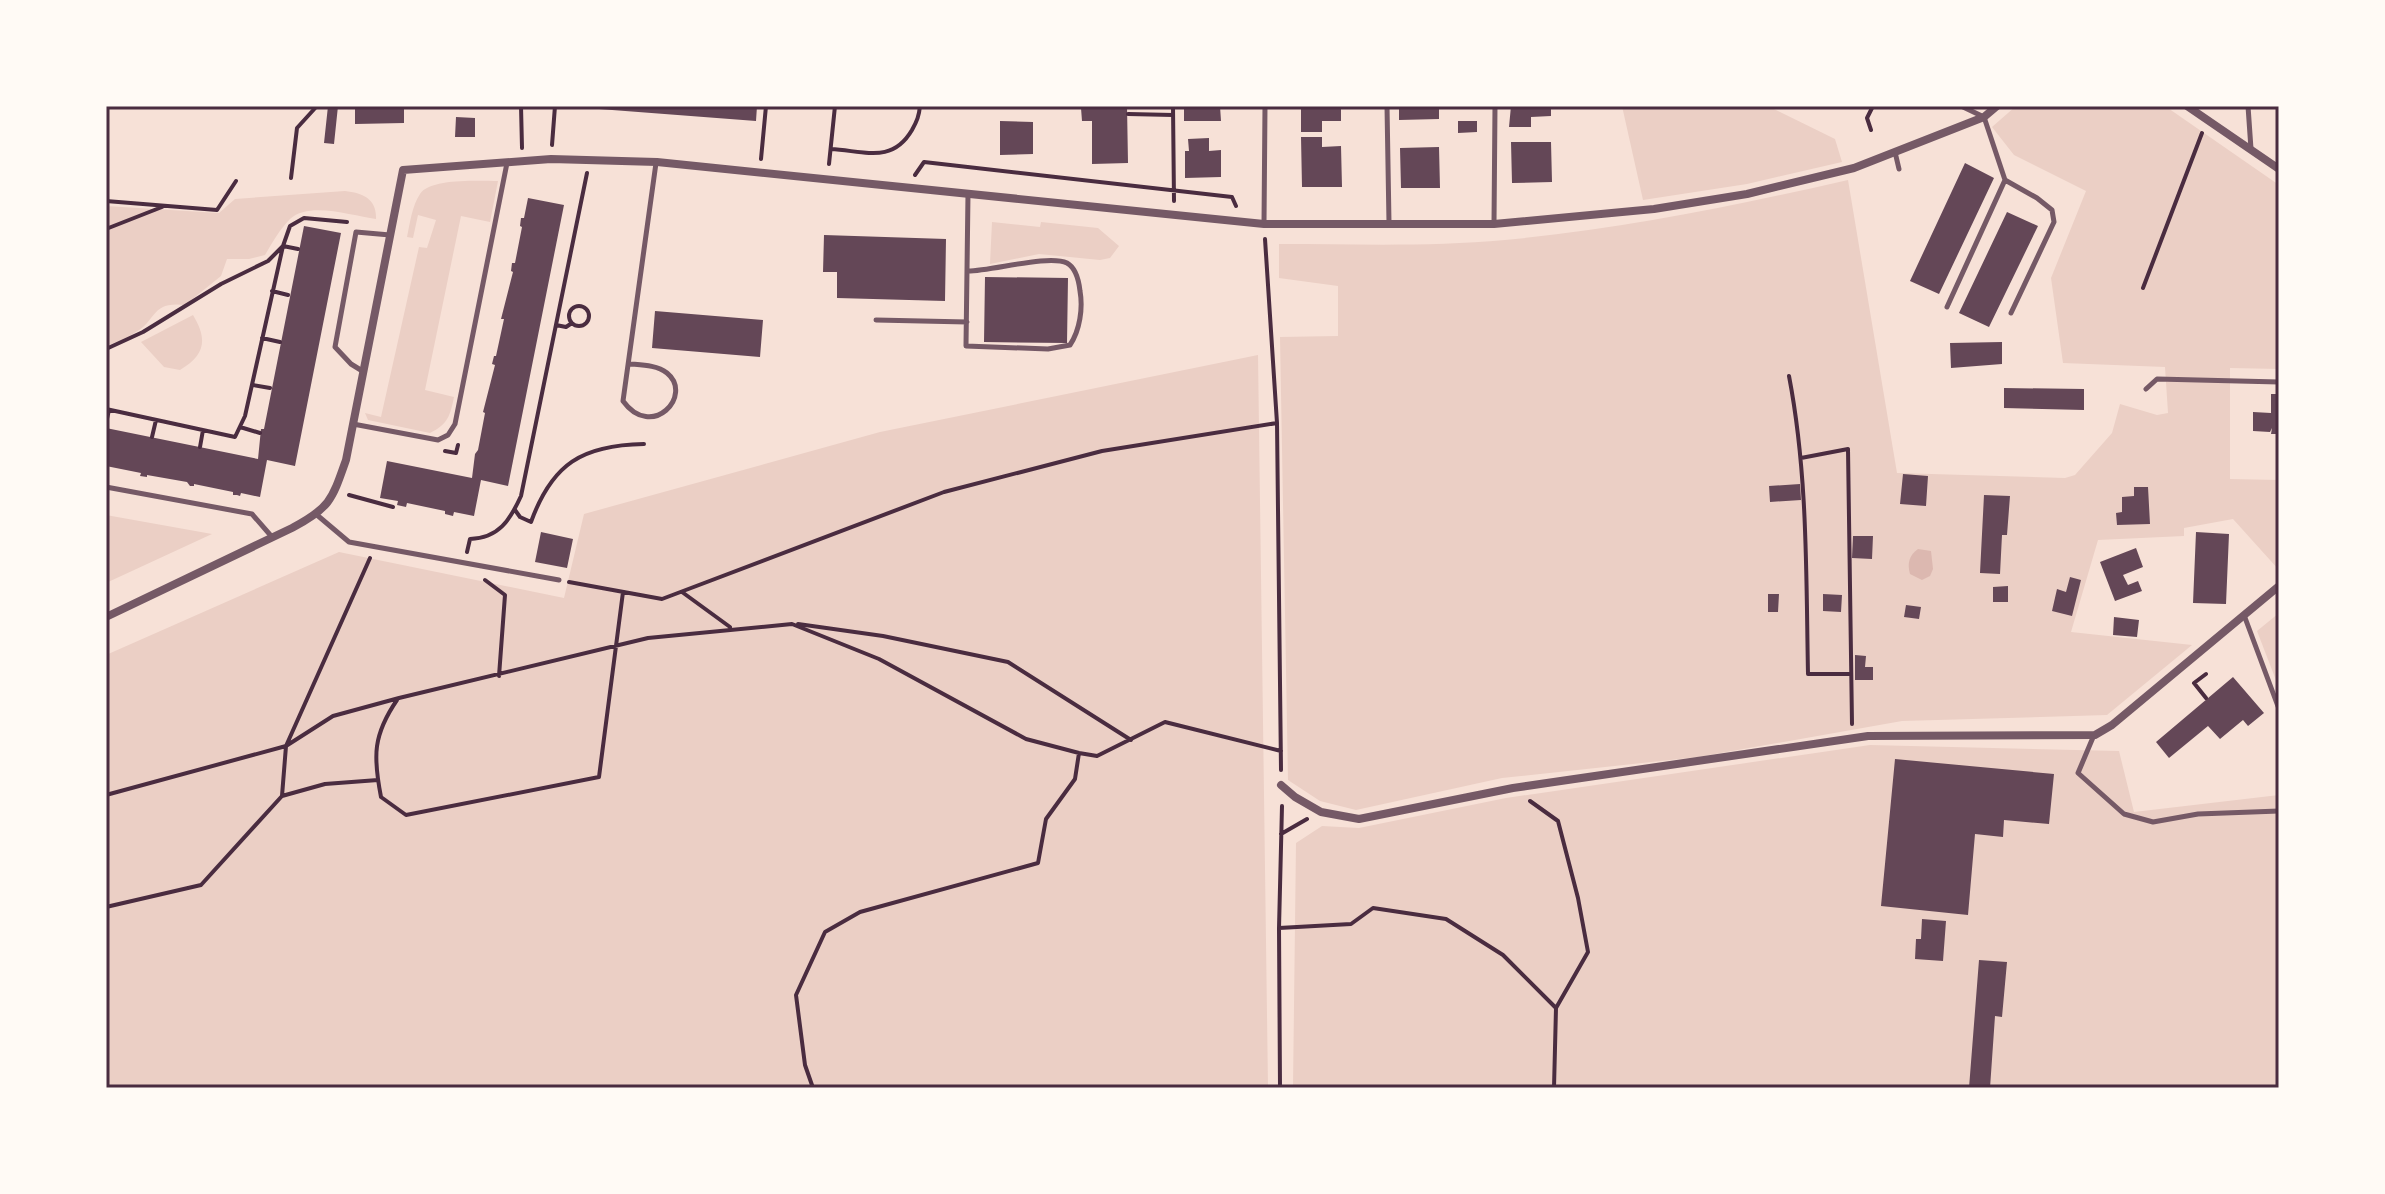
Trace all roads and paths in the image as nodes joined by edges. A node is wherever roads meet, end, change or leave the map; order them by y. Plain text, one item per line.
1 (317, 106) edge
2 (521, 106) edge
3 (555, 106) edge
4 (766, 106) edge
5 (835, 106) edge
6 (920, 106) edge
7 (1173, 106) edge
8 (1265, 106) edge
9 (1387, 106) edge
10 (1495, 106) edge
11 (1873, 106) edge
12 (1961, 106) edge
13 (1997, 106) edge
14 (2187, 106) edge
15 (2248, 106) edge
16 (1128, 114) dead end
17 (1173, 115) junction
18 (1984, 117) junction
19 (2207, 120) junction
20 (1871, 130) dead end
21 (831, 149) junction
22 (2251, 149) junction
23 (1895, 151) junction
24 (551, 159) junction
25 (590, 159) junction
26 (523, 162) junction
27 (657, 162) junction
28 (507, 163) junction
29 (1899, 169) dead end
30 (2279, 169) edge
31 (760, 172) junction
32 (291, 178) dead end
33 (827, 178) junction
34 (2005, 180) junction
35 (236, 181) dead end
36 (907, 187) junction
37 (1174, 190) junction
38 (968, 194) junction
39 (106, 201) edge
40 (164, 206) junction
41 (1264, 212) junction
42 (1174, 215) junction
43 (348, 222) dead end
44 (1264, 224) junction
45 (1389, 224) junction
46 (1494, 224) junction
47 (106, 229) edge
48 (391, 235) junction
49 (283, 246) junction
50 (298, 249) dead end
51 (968, 271) junction
52 (2143, 288) dead end
53 (272, 291) junction
54 (288, 295) dead end
55 (1947, 307) dead end
56 (2011, 313) dead end
57 (876, 320) dead end
58 (967, 322) junction
59 (572, 323) junction
60 (556, 325) junction
61 (262, 338) junction
62 (280, 342) dead end
63 (106, 349) edge
64 (630, 364) junction
65 (365, 372) junction
66 (1789, 376) dead end
67 (2279, 382) edge
68 (252, 385) junction
69 (270, 388) dead end
70 (2146, 389) dead end
71 (108, 410) edge
72 (156, 420) junction
73 (106, 423) edge
74 (1277, 423) junction
75 (353, 424) junction
76 (240, 427) junction
77 (203, 430) junction
78 (260, 433) dead end
79 (152, 437) dead end
80 (644, 444) dead end
81 (200, 447) dead end
82 (1801, 458) junction
83 (106, 487) edge
84 (349, 495) dead end
85 (393, 507) dead end
86 (515, 510) junction
87 (317, 515) junction
88 (272, 538) junction
89 (374, 548) junction
90 (465, 564) junction
91 (486, 568) junction
92 (559, 580) joint
93 (2279, 586) edge
94 (623, 592) junction
95 (681, 592) junction
96 (2244, 615) junction
97 (106, 617) edge
98 (792, 624) junction
99 (732, 628) junction
100 (617, 645) junction
101 (1851, 674) junction
102 (2206, 674) dead end
103 (499, 676) junction
104 (399, 698) junction
105 (2206, 698) dead end
106 (2279, 709) edge
107 (2095, 735) junction
108 (1852, 739) junction
109 (1131, 740) junction
110 (286, 746) junction
111 (1281, 751) junction
112 (1079, 753) junction
113 (378, 780) junction
114 (1281, 785) junction
115 (1513, 788) junction
116 (106, 795) edge
117 (282, 796) junction
118 (2279, 811) edge
119 (1321, 812) junction
120 (1281, 834) junction
121 (106, 907) edge
122 (1279, 928) junction
123 (1556, 1008) junction
124 (813, 1088) edge
125 (1280, 1088) edge
126 (1554, 1088) edge

1 - 32 path
2 - 26 path
3 - 24 path
4 - 31 path
5 - 21 path
6 - 21 path
7 - 17 path
8 - 41 lane
9 - 45 lane
10 - 46 lane
11 - 20 path
12 - 18 lane
13 - 18 street
14 - 19 street
15 - 22 lane
16 - 17 path
17 - 37 path
18 - 23 street
18 - 34 lane
19 - 22 street
19 - 52 path
21 - 33 path
22 - 30 street
23 - 29 lane
23 - 46 street
24 - 25 street
24 - 26 street
25 - 27 street
25 - 60 path
26 - 28 street
27 - 31 street
27 - 64 lane
28 - 48 street
28 - 75 lane
31 - 33 street
33 - 36 street
34 - 55 lane
34 - 56 lane
35 - 40 path
36 - 37 path
36 - 38 street
37 - 41 path
37 - 42 path
38 - 42 street
38 - 51 lane
39 - 40 path
40 - 47 path
41 - 44 lane
42 - 44 street
43 - 49 path
44 - 45 street
44 - 74 path
45 - 46 street
48 - 65 street
48 - 65 lane
49 - 50 path
49 - 53 path
49 - 63 path
51 - 58 lane
51 - 58 lane
53 - 54 path
53 - 61 path
57 - 58 lane
59 - 59 path
59 - 60 path
60 - 86 path
61 - 62 path
61 - 68 path
64 - 64 lane
65 - 75 street
66 - 82 path
67 - 70 lane
68 - 69 path
68 - 76 path
71 - 72 path
71 - 73 path
72 - 77 path
72 - 79 path
74 - 95 path
74 - 111 path
75 - 87 street
76 - 77 path
76 - 78 path
77 - 81 path
80 - 86 path
82 - 101 path
82 - 101 path
83 - 88 lane
84 - 85 path
86 - 90 path
87 - 88 street
87 - 89 lane
88 - 97 street
89 - 90 lane
89 - 110 path
90 - 91 lane
91 - 92 lane
91 - 103 path
92 - 94 path
93 - 96 street
94 - 95 path
94 - 100 path
95 - 99 path
96 - 106 lane
96 - 107 street
98 - 99 path
98 - 109 path
98 - 112 path
99 - 100 path
100 - 103 path
100 - 113 path
101 - 108 path
102 - 105 path
103 - 104 path
104 - 110 path
104 - 113 path
107 - 108 street
107 - 118 lane
108 - 115 street
109 - 111 path
109 - 112 path
110 - 116 path
110 - 117 path
111 - 114 path
112 - 124 path
113 - 117 path
114 - 119 street
114 - 120 path
115 - 119 street
115 - 123 path
117 - 121 path
119 - 120 path
120 - 122 path
122 - 123 path
122 - 125 path
123 - 126 path

